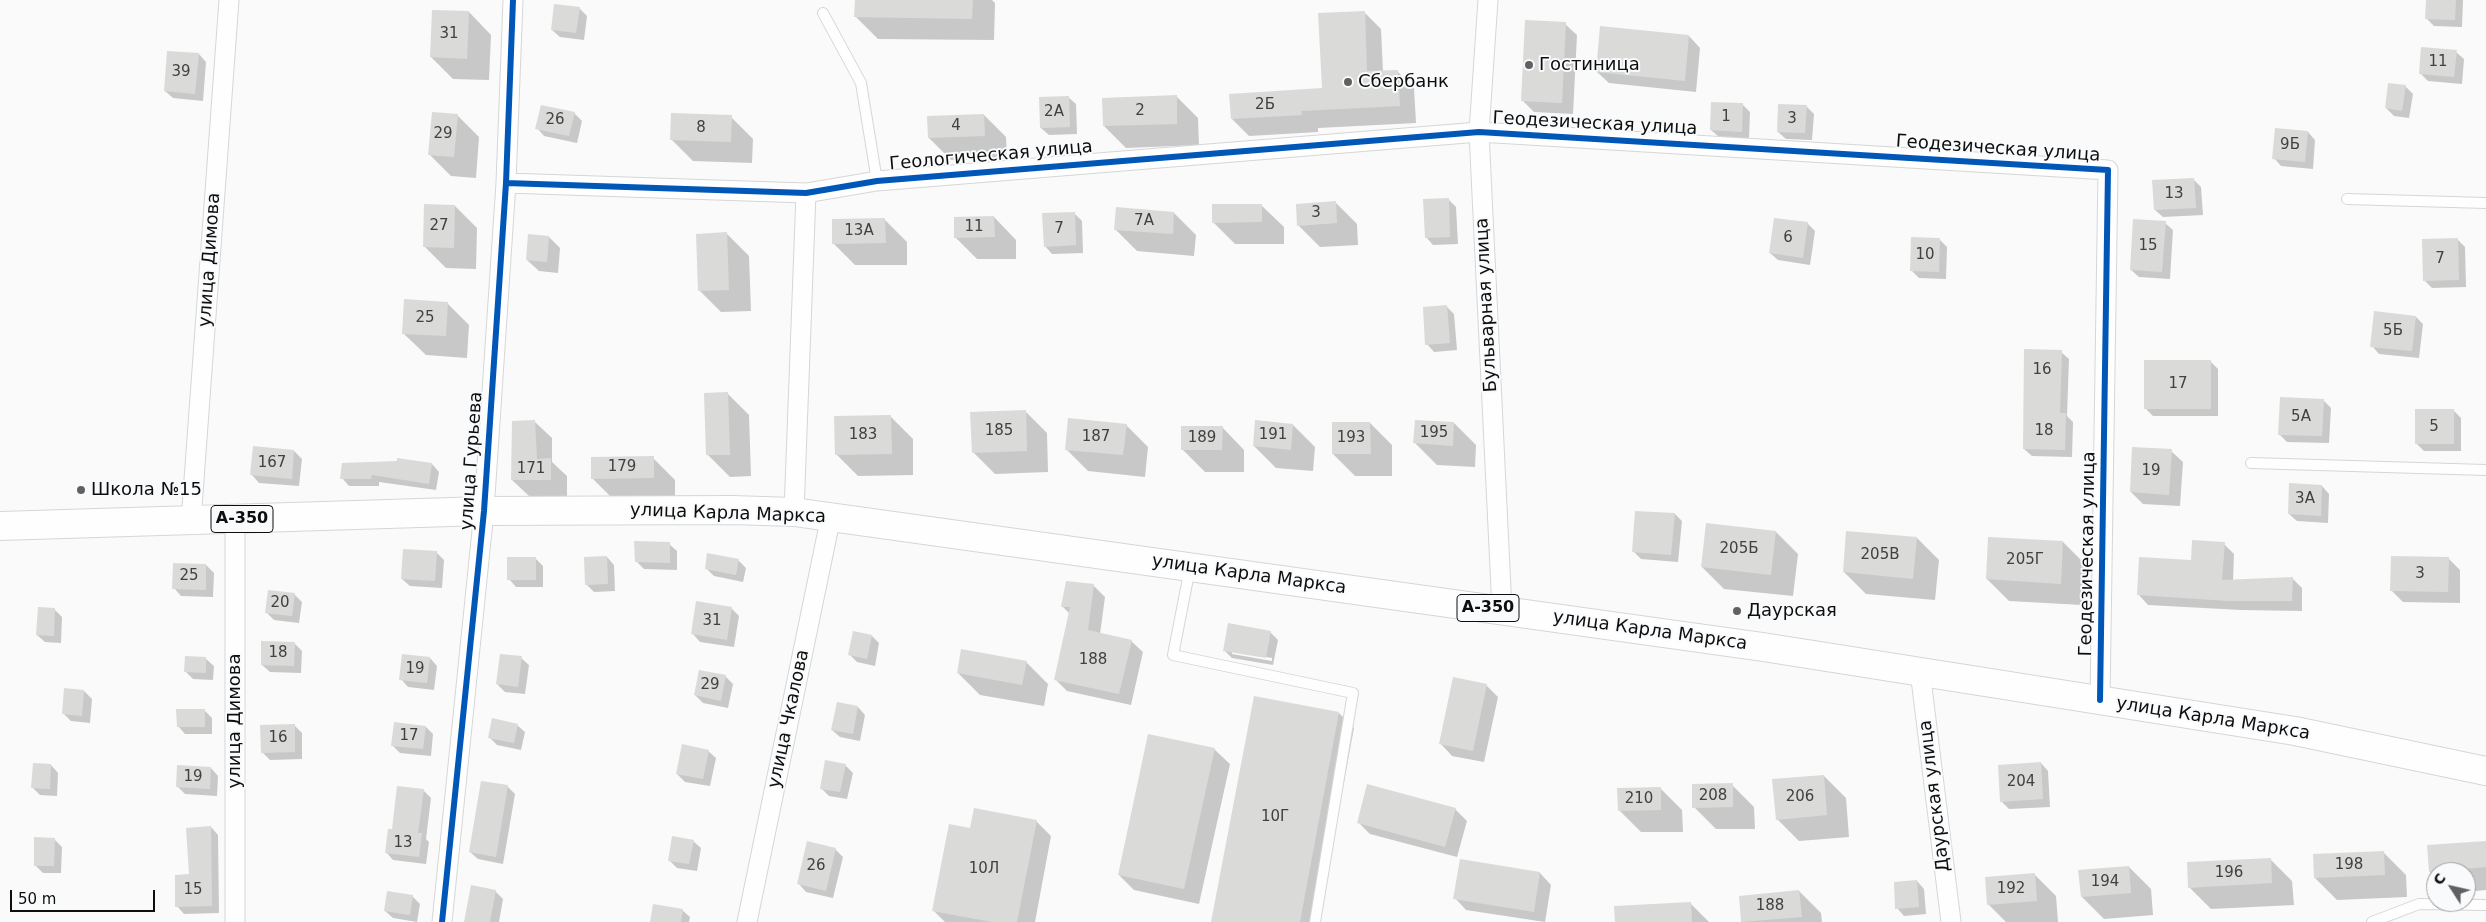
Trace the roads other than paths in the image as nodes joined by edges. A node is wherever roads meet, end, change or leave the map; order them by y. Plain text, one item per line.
1 (229, 0) edge
2 (513, 0) edge
3 (1488, 0) edge
4 (823, 14) dead end
5 (1479, 132) junction
6 (877, 181) junction
7 (506, 183) junction
8 (806, 193) junction
9 (2347, 199) dead end
10 (2486, 203) edge
11 (2251, 463) dead end
12 (2486, 470) edge
13 (484, 511) junction
14 (794, 512) junction
15 (831, 516) junction
16 (235, 520) junction
17 (191, 521) junction
18 (0, 526) edge
19 (1190, 566) junction
20 (1502, 610) junction
21 (1920, 671) junction
22 (2100, 700) junction
23 (2486, 771) edge
24 (2486, 905) edge
25 (235, 922) edge
26 (442, 922) edge
27 (747, 922) edge
28 (1315, 922) edge
29 (1950, 922) edge
30 (2372, 922) edge

1 - 17 street, улица Димова
2 - 7 street, улица Гурьева
3 - 5 street, Бульварная улица
4 - 6 lane
5 - 6 street, Геологическая улица
5 - 20 street, Бульварная улица
5 - 22 street, Геодезическая улица
6 - 8 street, Геологическая улица
7 - 8 street, Геологическая улица
7 - 13 street, улица Гурьева
8 - 14 street
9 - 10 lane
11 - 12 lane
13 - 14 highway, улица Карла Маркса / А-350
13 - 16 highway, улица Карла Маркса / А-350
13 - 26 street, улица Гурьева
14 - 15 highway, улица Карла Маркса / А-350
15 - 19 highway, улица Карла Маркса / А-350
15 - 27 street, улица Чкалова
16 - 17 highway, улица Карла Маркса / А-350
16 - 25 street, улица Димова
17 - 18 highway, улица Карла Маркса / А-350
19 - 20 highway, улица Карла Маркса / А-350
19 - 28 lane
20 - 21 highway, улица Карла Маркса / А-350
21 - 22 highway, улица Карла Маркса / А-350
21 - 29 street, Даурская улица
22 - 23 highway, улица Карла Маркса / А-350
24 - 30 lane

